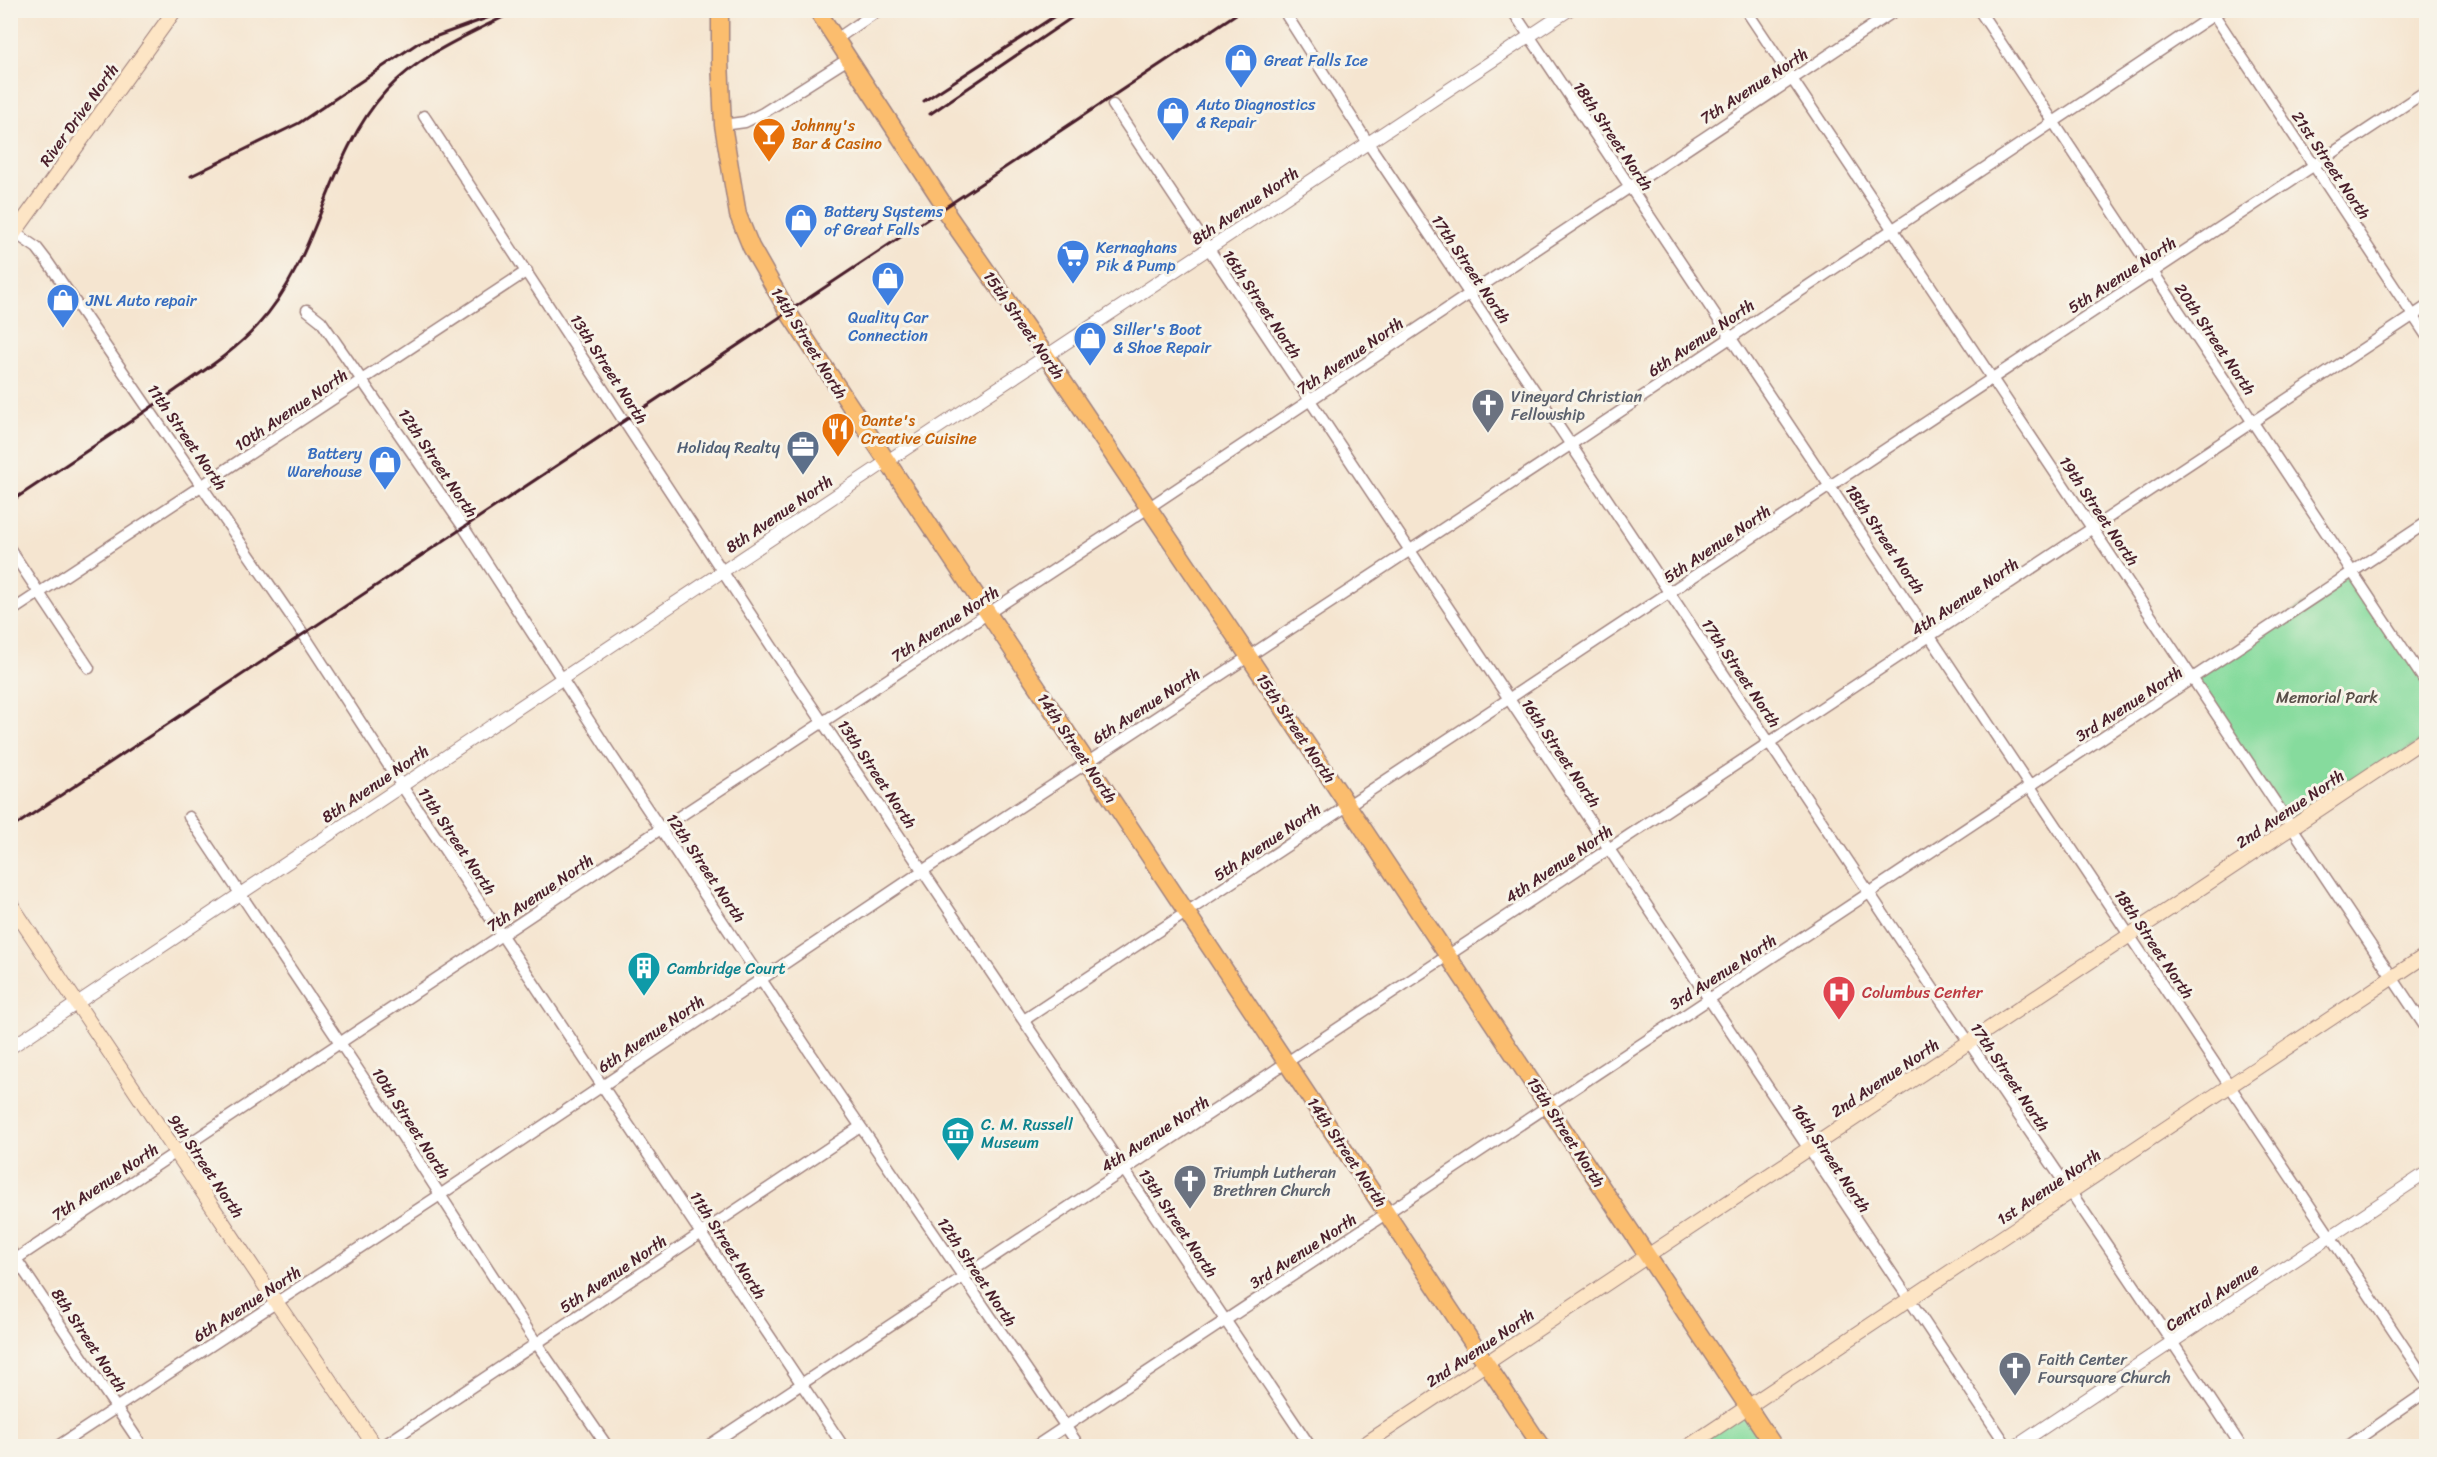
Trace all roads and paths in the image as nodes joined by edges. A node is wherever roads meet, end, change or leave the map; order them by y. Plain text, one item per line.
1 (175, 10) edge
2 (720, 10) edge
3 (817, 10) edge
4 (879, 10) edge
5 (1512, 10) edge
6 (1569, 10) edge
7 (1746, 10) edge
8 (1896, 10) edge
9 (1979, 10) edge
10 (2215, 12) edge
11 (1287, 16) dead end
12 (1529, 37) junction
13 (836, 40) junction
14 (848, 59) junction
15 (1791, 79) junction
16 (2427, 91) edge
17 (1113, 105) dead end
18 (424, 116) dead end
19 (2053, 123) junction
20 (723, 125) junction
21 (1368, 143) junction
22 (2313, 166) junction
23 (1629, 187) junction
24 (1892, 229) junction
25 (13, 236) edge
26 (1208, 250) junction
27 (527, 271) junction
28 (2152, 273) junction
29 (1470, 294) junction
30 (2427, 307) edge
31 (307, 309) dead end
32 (2414, 316) junction
33 (2427, 335) edge
34 (1730, 337) junction
35 (1047, 357) junction
36 (363, 380) junction
37 (1991, 380) junction
38 (1309, 401) junction
39 (2253, 423) junction
40 (1570, 445) junction
41 (886, 462) junction
42 (202, 486) junction
43 (1830, 486) junction
44 (1148, 508) junction
45 (2427, 523) edge
46 (2093, 529) junction
47 (10, 549) edge
48 (1409, 551) junction
49 (723, 571) junction
50 (2353, 572) junction
51 (39, 593) junction
52 (1670, 594) junction
53 (10, 612) edge
54 (987, 614) junction
55 (1932, 636) junction
56 (1249, 657) junction
57 (89, 668) dead end
58 (562, 680) junction
59 (2193, 680) junction
60 (2427, 683) edge
61 (1508, 699) junction
62 (823, 722) junction
63 (2427, 738) edge
64 (1770, 744) junction
65 (1088, 763) junction
66 (402, 786) junction
67 (2031, 786) junction
68 (1348, 806) junction
69 (189, 817) dead end
70 (662, 828) junction
71 (2291, 828) junction
72 (1607, 850) junction
73 (924, 870) junction
74 (1870, 893) junction
75 (241, 894) junction
76 (10, 903) edge
77 (1186, 913) junction
78 (502, 936) junction
79 (2130, 937) junction
80 (2427, 955) edge
81 (1448, 956) junction
82 (761, 978) junction
83 (2392, 978) junction
84 (1709, 1000) junction
85 (79, 1004) junction
86 (1024, 1020) junction
87 (2427, 1028) edge
88 (1968, 1042) junction
89 (341, 1043) junction
90 (10, 1048) edge
91 (1287, 1064) junction
92 (602, 1084) junction
93 (2231, 1085) junction
94 (1549, 1106) junction
95 (860, 1127) junction
96 (1807, 1149) junction
97 (176, 1152) junction
98 (1124, 1172) junction
99 (2427, 1173) edge
100 (2070, 1193) junction
101 (440, 1195) junction
102 (1388, 1214) junction
103 (702, 1233) junction
104 (2331, 1236) junction
105 (1648, 1256) junction
106 (13, 1257) edge
107 (962, 1278) junction
108 (1909, 1301) junction
109 (276, 1302) junction
110 (1226, 1319) junction
111 (2174, 1343) junction
112 (537, 1344) junction
113 (1486, 1363) junction
114 (2427, 1380) edge
115 (801, 1384) junction
116 (2427, 1392) edge
117 (1748, 1407) junction
118 (116, 1408) junction
119 (1066, 1427) junction
120 (58, 1446) edge
121 (142, 1446) edge
122 (375, 1446) edge
123 (383, 1446) edge
124 (608, 1446) edge
125 (708, 1446) edge
126 (843, 1446) edge
127 (1036, 1446) edge
128 (1079, 1446) edge
129 (1310, 1446) edge
130 (1362, 1446) edge
131 (1541, 1446) edge
132 (1689, 1446) edge
133 (1774, 1446) edge
134 (2007, 1446) edge
135 (2016, 1446) edge
136 (2241, 1446) edge
137 (2348, 1446) edge

1 - 25 main road, River Drive North
2 - 20 main road, 14th Street North
3 - 13 main road, 15th Street North
4 - 13 street
5 - 12 street, 18th Street North
6 - 12 street, 8th Avenue North
7 - 15 street, 19th Street North
8 - 15 street, 7th Avenue North
9 - 19 street, 20th Street North
10 - 19 street, 6th Avenue North
10 - 22 street, 21st Street North
11 - 21 street, 17th Street North
12 - 21 street, 8th Avenue North
12 - 23 street, 18th Street North
13 - 14 main road, 15th Street North
14 - 20 street
14 - 35 main road, 15th Street North
15 - 23 street, 7th Avenue North
15 - 24 street, 19th Street North
16 - 22 street, 5th Avenue North
17 - 26 street, 16th Street North
18 - 27 street, 13th Street North
19 - 24 street, 6th Avenue North
19 - 28 street, 20th Street North
20 - 41 main road, 14th Street North
21 - 26 street, 8th Avenue North
21 - 29 street, 17th Street North
22 - 28 street, 5th Avenue North
22 - 32 street, 21st Street North
23 - 29 street, 7th Avenue North
23 - 34 street, 18th Street North
24 - 34 street, 6th Avenue North
24 - 37 street, 19th Street North
25 - 42 street, 11th Street North
26 - 35 street, 8th Avenue North
26 - 38 street, 16th Street North
27 - 36 street, 10th Avenue North
27 - 49 street, 13th Street North
28 - 37 street, 5th Avenue North
28 - 39 street, 20th Street North
29 - 38 street, 7th Avenue North
29 - 40 street, 17th Street North
30 - 32 street, 4th Avenue North
31 - 36 street, 12th Street North
32 - 33 street, 21st Street North
32 - 39 street, 4th Avenue North
34 - 40 street, 6th Avenue North
34 - 43 street, 18th Street North
35 - 41 street, 8th Avenue North
35 - 44 main road, 15th Street North
36 - 42 street, 10th Avenue North
36 - 58 street, 12th Street North
37 - 43 street, 5th Avenue North
37 - 46 street, 19th Street North
38 - 44 street, 7th Avenue North
38 - 48 street, 16th Street North
39 - 46 street, 4th Avenue North
39 - 50 street, 20th Street North
40 - 48 street, 6th Avenue North
40 - 52 street, 17th Street North
41 - 49 street, 8th Avenue North
41 - 54 main road, 14th Street North
42 - 51 street, 10th Avenue North
42 - 66 street, 11th Street North
43 - 52 street, 5th Avenue North
43 - 55 street, 18th Street North
44 - 54 street, 7th Avenue North
44 - 56 main road, 15th Street North
45 - 50 street, 3rd Avenue North
46 - 55 street, 4th Avenue North
46 - 59 street, 19th Street North
47 - 51 street
48 - 56 street, 6th Avenue North
48 - 61 street, 16th Street North
49 - 58 street, 8th Avenue North
49 - 62 street, 13th Street North
50 - 59 street, 3rd Avenue North
50 - 60 street, 20th Street North
51 - 53 street, 10th Avenue North
51 - 57 street
52 - 61 street, 5th Avenue North
52 - 64 street, 17th Street North
54 - 62 street, 7th Avenue North
54 - 65 main road, 14th Street North
55 - 64 street, 4th Avenue North
55 - 67 street, 18th Street North
56 - 65 street, 6th Avenue North
56 - 68 main road, 15th Street North
58 - 66 street, 8th Avenue North
58 - 70 street, 12th Street North
59 - 67 street, 3rd Avenue North
59 - 71 street, 19th Street North
61 - 68 street, 5th Avenue North
61 - 72 street, 16th Street North
62 - 70 street, 7th Avenue North
62 - 73 street, 13th Street North
63 - 71 main road, 2nd Avenue North
64 - 72 street, 4th Avenue North
64 - 74 street, 17th Street North
65 - 73 street, 6th Avenue North
65 - 77 main road, 14th Street North
66 - 75 street, 8th Avenue North
66 - 78 street, 11th Street North
67 - 74 street, 3rd Avenue North
67 - 79 street, 18th Street North
68 - 77 street, 5th Avenue North
68 - 81 main road, 15th Street North
69 - 75 street, 10th Street North
70 - 78 street, 7th Avenue North
70 - 82 street, 12th Street North
71 - 79 main road, 2nd Avenue North
71 - 83 street, 19th Street North
72 - 81 street, 4th Avenue North
72 - 84 street, 16th Street North
73 - 82 street, 6th Avenue North
73 - 86 street, 13th Street North
74 - 84 street, 3rd Avenue North
74 - 88 street, 17th Street North
75 - 85 street, 8th Avenue North
75 - 89 street, 10th Street North
76 - 85 main road, 9th Street North
77 - 86 street, 5th Avenue North
77 - 91 main road, 14th Street North
78 - 89 street, 7th Avenue North
78 - 92 street, 11th Street North
79 - 88 main road, 2nd Avenue North
79 - 93 street, 18th Street North
80 - 83 main road, 1st Avenue North
81 - 91 street, 4th Avenue North
81 - 94 main road, 15th Street North
82 - 92 street, 6th Avenue North
82 - 95 street, 12th Street North
83 - 87 street, 19th Street North
83 - 93 main road, 1st Avenue North
84 - 94 street, 3rd Avenue North
84 - 96 street, 16th Street North
85 - 90 street, 8th Avenue North
85 - 97 main road, 9th Street North
86 - 98 street, 13th Street North
88 - 96 main road, 2nd Avenue North
88 - 100 street, 17th Street North
89 - 97 street, 7th Avenue North
89 - 101 street, 10th Street North
91 - 98 street, 4th Avenue North
91 - 102 main road, 14th Street North
92 - 101 street, 6th Avenue North
92 - 103 street, 11th Street North
93 - 100 main road, 1st Avenue North
93 - 104 street, 18th Street North
94 - 102 street, 3rd Avenue North
94 - 105 main road, 15th Street North
95 - 103 street, 5th Avenue North
95 - 107 street, 12th Street North
96 - 105 main road, 2nd Avenue North
96 - 108 street, 16th Street North
97 - 106 street, 7th Avenue North
97 - 109 main road, 9th Street North
98 - 107 street, 4th Avenue North
98 - 110 street, 13th Street North
99 - 104 street, Central Avenue
100 - 108 main road, 1st Avenue North
100 - 111 street, 17th Street North
101 - 109 street, 6th Avenue North
101 - 112 street, 10th Street North
102 - 110 street, 3rd Avenue North
102 - 113 main road, 14th Street North
103 - 112 street, 5th Avenue North
103 - 115 street, 11th Street North
104 - 111 street, Central Avenue
104 - 114 street, 18th Street North
105 - 113 main road, 2nd Avenue North
105 - 117 main road, 15th Street North
106 - 118 street, 8th Street North
107 - 115 street, 4th Avenue North
107 - 119 street, 12th Street North
108 - 117 main road, 1st Avenue North
108 - 134 street, 16th Street North
109 - 118 street, 6th Avenue North
109 - 122 main road, 9th Street North
110 - 119 street, 3rd Avenue North
110 - 129 street, 13th Street North
111 - 135 street, Central Avenue
111 - 136 street, 17th Street North
112 - 123 street, 5th Avenue North
112 - 124 street, 10th Street North
113 - 130 main road, 2nd Avenue North
113 - 131 main road, 14th Street North
115 - 125 street, 4th Avenue North
115 - 126 street, 11th Street North
116 - 137 street
117 - 132 main road, 1st Avenue North
117 - 133 main road, 15th Street North
118 - 120 street, 6th Avenue North
118 - 121 street, 8th Street North
119 - 127 street, 3rd Avenue North
119 - 128 street, 12th Street North

